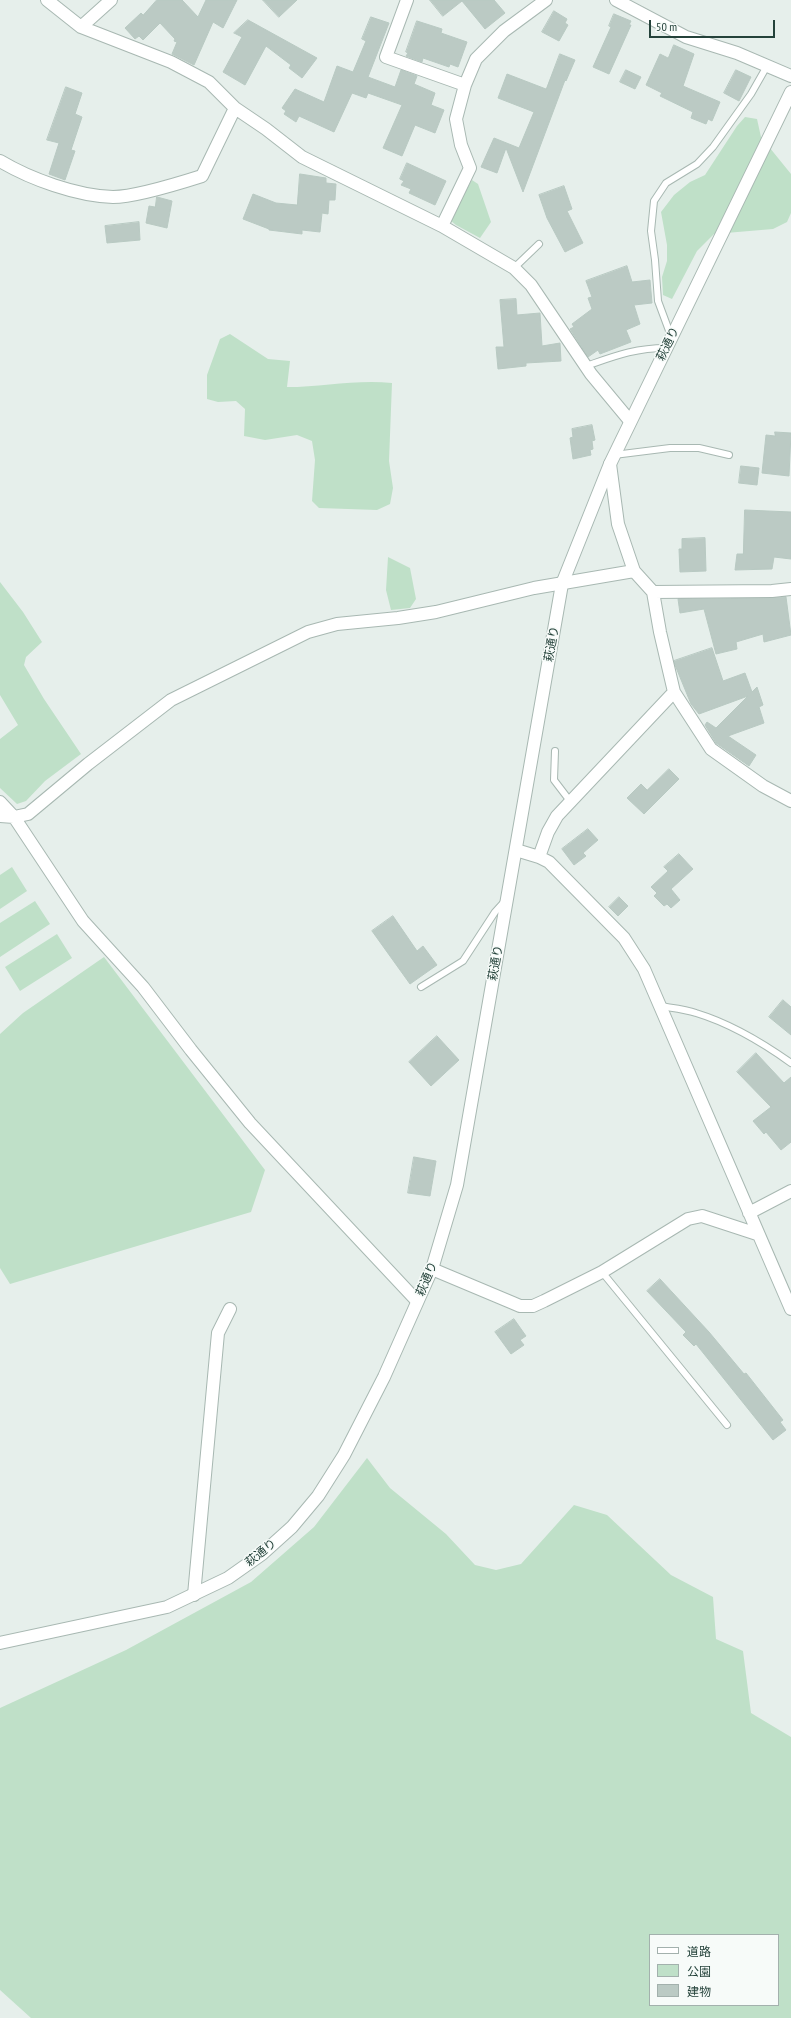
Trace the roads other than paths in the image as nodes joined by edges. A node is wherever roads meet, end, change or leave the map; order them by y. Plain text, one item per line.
1 (47, 0) edge
2 (110, 0) edge
3 (407, 0) edge
4 (546, 0) edge
5 (616, 0) edge
6 (81, 27) junction
7 (767, 66) junction
8 (791, 76) edge
9 (465, 85) junction
10 (791, 92) edge
11 (235, 108) junction
12 (0, 161) edge
13 (442, 226) junction
14 (539, 244) dead end
15 (514, 268) junction
16 (671, 336) junction
17 (666, 348) junction
18 (586, 366) junction
19 (630, 421) junction
20 (729, 455) dead end
21 (612, 459) junction
22 (634, 571) junction
23 (562, 584) junction
24 (791, 589) edge
25 (653, 592) junction
26 (674, 692) junction
27 (555, 751) dead end
28 (570, 801) junction
29 (791, 801) edge
30 (0, 802) edge
31 (0, 816) edge
32 (14, 817) junction
33 (516, 850) junction
34 (539, 857) junction
35 (507, 899) junction
36 (421, 987) dead end
37 (660, 1006) junction
38 (791, 1062) edge
39 (791, 1191) edge
40 (749, 1213) junction
41 (757, 1234) junction
42 (432, 1269) junction
43 (602, 1272) junction
44 (418, 1301) junction
45 (230, 1309) dead end
46 (791, 1309) edge
47 (727, 1425) dead end
48 (194, 1595) junction
49 (0, 1643) edge

1 - 6 street
2 - 6 street
3 - 9 street
4 - 9 street
5 - 7 street
6 - 11 street
7 - 8 street
7 - 16 lane
9 - 13 street
10 - 16 street, 萩通り
11 - 12 street
11 - 13 street
13 - 15 street
14 - 15 lane
15 - 18 street
16 - 17 street, 萩通り
17 - 18 lane
17 - 19 street, 萩通り
18 - 19 street
19 - 21 street, 萩通り
20 - 21 lane
21 - 22 street
21 - 23 street, 萩通り
22 - 23 street
22 - 25 street
23 - 32 street
23 - 33 street, 萩通り
24 - 25 street
25 - 26 street
26 - 28 street
26 - 29 street
27 - 28 lane
28 - 34 street
30 - 32 street
31 - 32 street
32 - 44 street
33 - 34 street
33 - 35 street, 萩通り
34 - 37 street
35 - 36 lane
35 - 42 street, 萩通り
37 - 38 lane
37 - 40 street
39 - 40 street
40 - 41 street
41 - 43 street
41 - 46 street
42 - 43 street
42 - 44 street, 萩通り
43 - 47 lane
44 - 48 street, 萩通り
45 - 48 street
48 - 49 street, 萩通り

